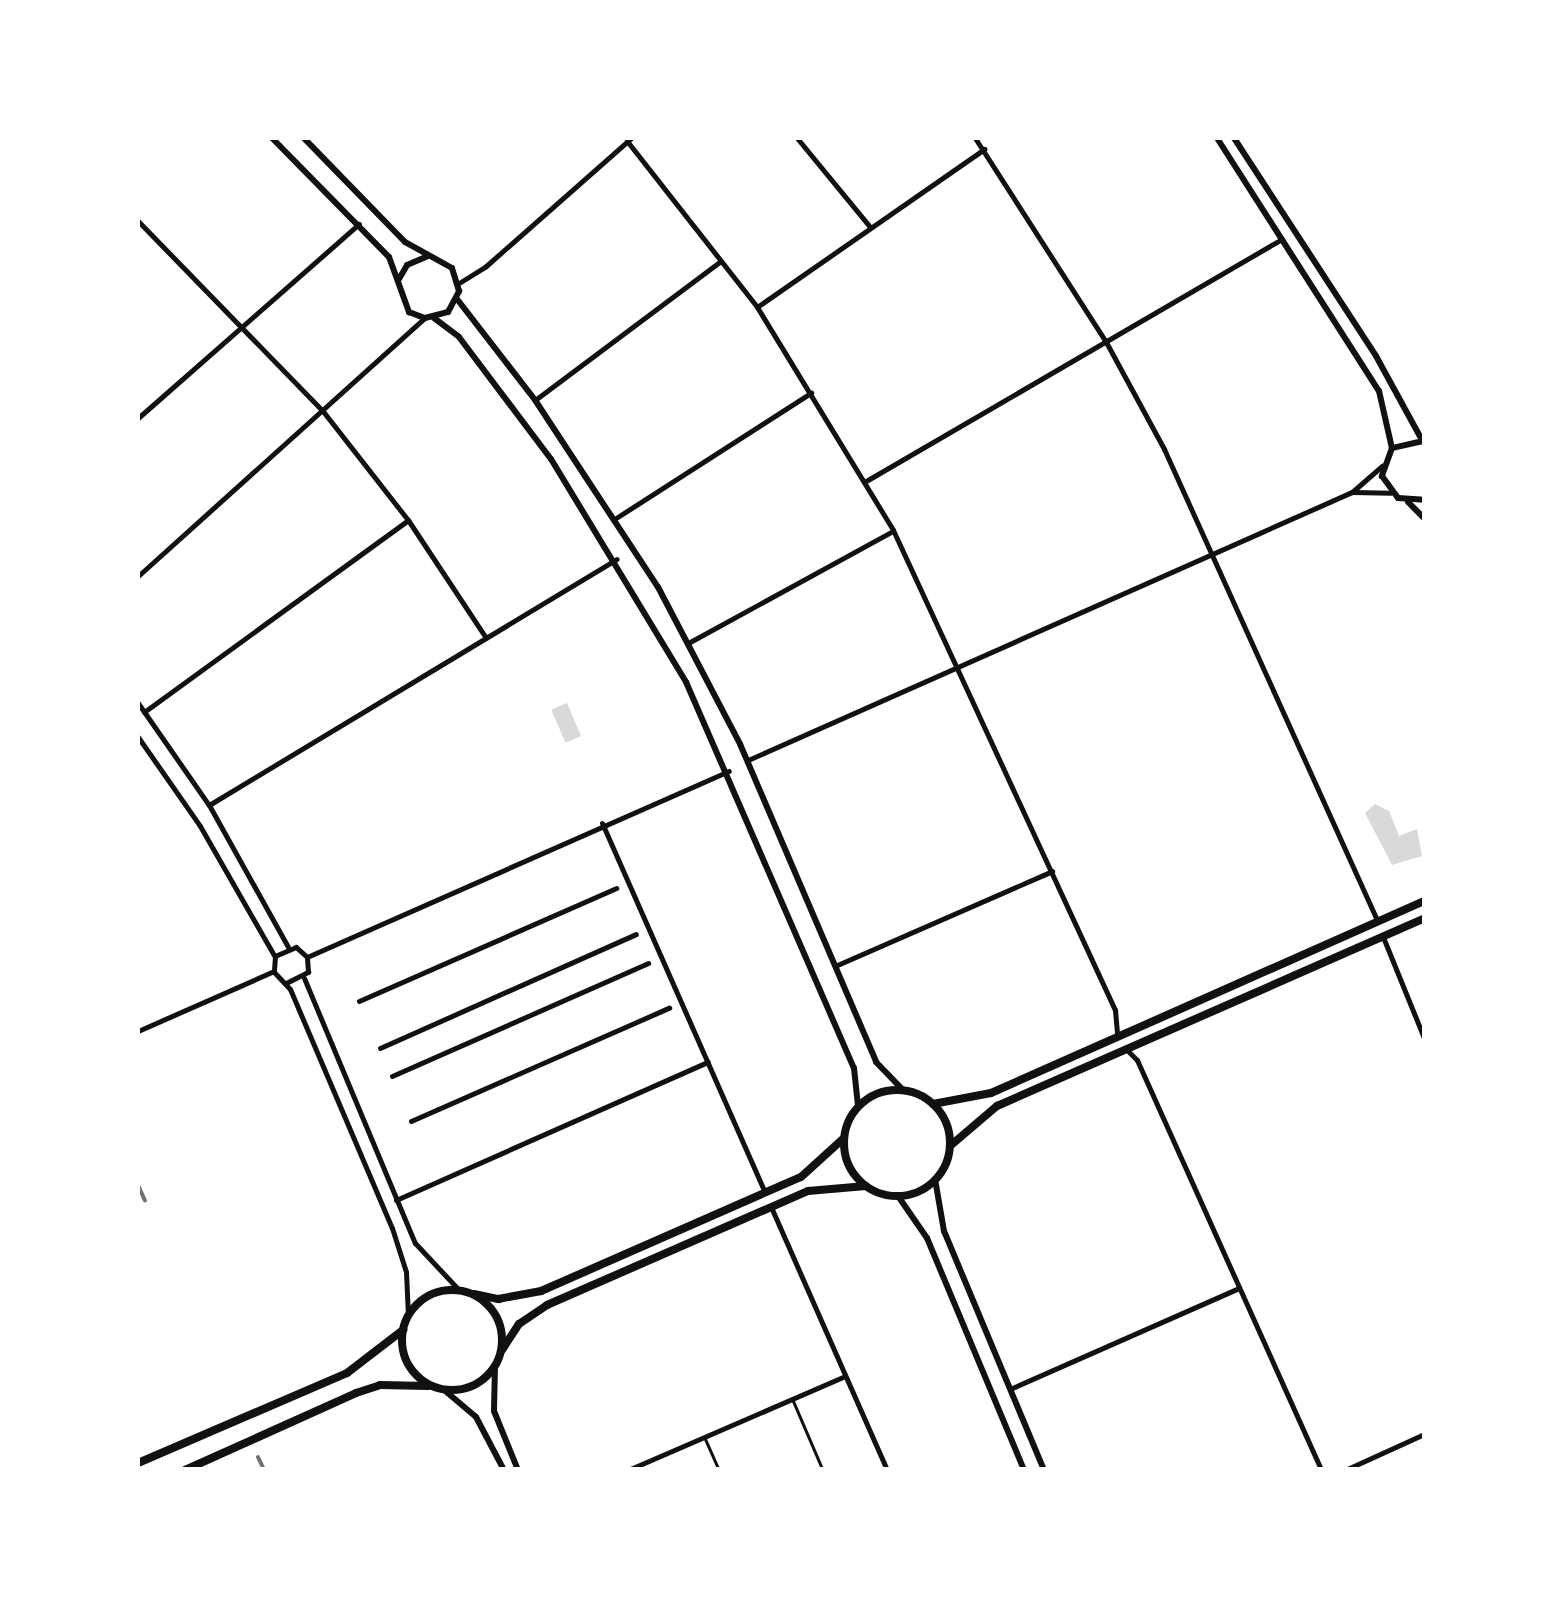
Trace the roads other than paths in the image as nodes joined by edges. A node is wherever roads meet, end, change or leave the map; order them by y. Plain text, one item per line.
1 (272, 138) edge
2 (304, 138) edge
3 (797, 138) edge
4 (975, 138) edge
5 (1217, 138) edge
6 (1234, 138) edge
7 (629, 139) edge
8 (984, 149) junction
9 (138, 221) edge
10 (359, 224) junction
11 (870, 228) junction
12 (1284, 238) junction
13 (428, 257) junction
14 (722, 260) junction
15 (398, 280) junction
16 (459, 282) junction
17 (457, 300) junction
18 (757, 307) junction
19 (424, 318) junction
20 (434, 318) junction
21 (244, 324) junction
22 (1106, 342) junction
23 (812, 393) junction
24 (535, 400) junction
25 (322, 410) junction
26 (138, 418) edge
27 (1423, 441) edge
28 (1392, 448) junction
29 (1382, 466) junction
30 (866, 480) junction
31 (1352, 492) junction
32 (1392, 493) junction
33 (1424, 500) edge
34 (1406, 502) junction
35 (616, 518) junction
36 (1424, 518) edge
37 (408, 520) junction
38 (894, 530) junction
39 (1213, 552) junction
40 (616, 559) junction
41 (138, 576) edge
42 (486, 638) junction
43 (690, 642) junction
44 (962, 668) junction
45 (138, 703) edge
46 (144, 712) junction
47 (138, 738) edge
48 (748, 760) junction
49 (729, 770) junction
50 (210, 805) junction
51 (602, 823) junction
52 (1053, 871) junction
53 (616, 888) dead end
54 (1424, 901) edge
55 (1424, 919) edge
56 (1378, 922) junction
57 (636, 934) dead end
58 (1383, 938) junction
59 (288, 947) junction
60 (275, 956) junction
61 (308, 957) junction
62 (648, 963) dead end
63 (835, 966) junction
64 (274, 972) junction
65 (304, 978) junction
66 (286, 983) junction
67 (359, 1001) dead end
68 (668, 1008) dead end
69 (138, 1031) edge
70 (1117, 1037) junction
71 (1424, 1038) edge
72 (380, 1048) dead end
73 (1125, 1050) junction
74 (708, 1062) junction
75 (392, 1076) dead end
76 (904, 1090) junction
77 (933, 1104) junction
78 (858, 1107) junction
79 (411, 1121) dead end
80 (844, 1138) junction
81 (950, 1146) junction
82 (935, 1179) junction
83 (866, 1186) junction
84 (765, 1192) junction
85 (898, 1196) junction
86 (396, 1200) junction
87 (771, 1207) junction
88 (1239, 1288) junction
89 (459, 1290) junction
90 (474, 1294) junction
91 (408, 1316) junction
92 (403, 1330) junction
93 (502, 1350) junction
94 (495, 1366) junction
95 (846, 1376) junction
96 (439, 1388) junction
97 (1010, 1390) junction
98 (792, 1398) junction
99 (1424, 1434) edge
100 (704, 1436) junction
101 (138, 1463) edge
102 (185, 1470) edge
103 (504, 1470) edge
104 (518, 1470) edge
105 (628, 1470) edge
106 (719, 1470) edge
107 (823, 1470) edge
108 (887, 1470) edge
109 (1024, 1470) edge
110 (1044, 1470) edge
111 (1321, 1470) edge
112 (1344, 1470) edge

1 - 10 street
2 - 13 street
3 - 11 street
4 - 8 street
5 - 12 street
6 - 27 street
7 - 14 street
7 - 16 street
8 - 11 street
8 - 22 street
9 - 21 street
10 - 15 street
10 - 21 street
11 - 18 street
12 - 22 street
12 - 28 street
13 - 15 street
13 - 16 street
14 - 18 street
14 - 24 street
15 - 19 street
16 - 17 street
17 - 20 street
17 - 24 street
18 - 23 street
19 - 20 street
19 - 25 street
20 - 40 street
21 - 25 street
21 - 26 street
22 - 30 street
22 - 39 street
23 - 30 street
23 - 35 street
24 - 35 street
25 - 37 street
25 - 41 street
27 - 28 street
28 - 29 street
29 - 31 street
29 - 32 street
30 - 38 street
31 - 32 street
31 - 39 street
32 - 34 street
33 - 34 street
34 - 36 street
35 - 43 street
37 - 42 street
37 - 46 street
38 - 43 street
38 - 44 street
39 - 44 street
39 - 56 street
40 - 42 street
40 - 49 street
42 - 50 street
43 - 48 street
44 - 48 street
44 - 52 street
45 - 46 street
46 - 50 street
47 - 60 street
48 - 63 street
49 - 51 street
49 - 78 street
50 - 59 street
51 - 61 street
51 - 74 street
52 - 63 street
52 - 70 street
53 - 67 street
54 - 56 main road
55 - 58 main road
56 - 70 main road
57 - 72 street
58 - 71 street
58 - 73 main road
59 - 60 street
59 - 61 street
60 - 64 street
61 - 65 street
62 - 75 street
63 - 76 street
64 - 66 street
64 - 69 street
65 - 66 street
65 - 86 street
66 - 91 street
68 - 79 street
70 - 77 main road
73 - 81 main road
73 - 88 street
74 - 84 street
74 - 86 street
76 - 77 main road
76 - 78 main road
77 - 81 main road
78 - 80 main road
80 - 83 main road
80 - 84 main road
81 - 82 main road
82 - 85 main road
82 - 97 street
83 - 85 main road
83 - 87 main road
84 - 90 main road
85 - 109 street
86 - 89 street
87 - 93 main road
87 - 95 street
88 - 97 street
88 - 111 street
89 - 90 main road
89 - 91 main road
90 - 93 main road
91 - 92 main road
92 - 96 main road
92 - 101 main road
93 - 94 main road
94 - 96 main road
94 - 104 street
95 - 98 street
95 - 108 street
96 - 102 main road
96 - 103 street
97 - 110 street
98 - 100 street
98 - 107 lane
99 - 112 street
100 - 105 street
100 - 106 lane

